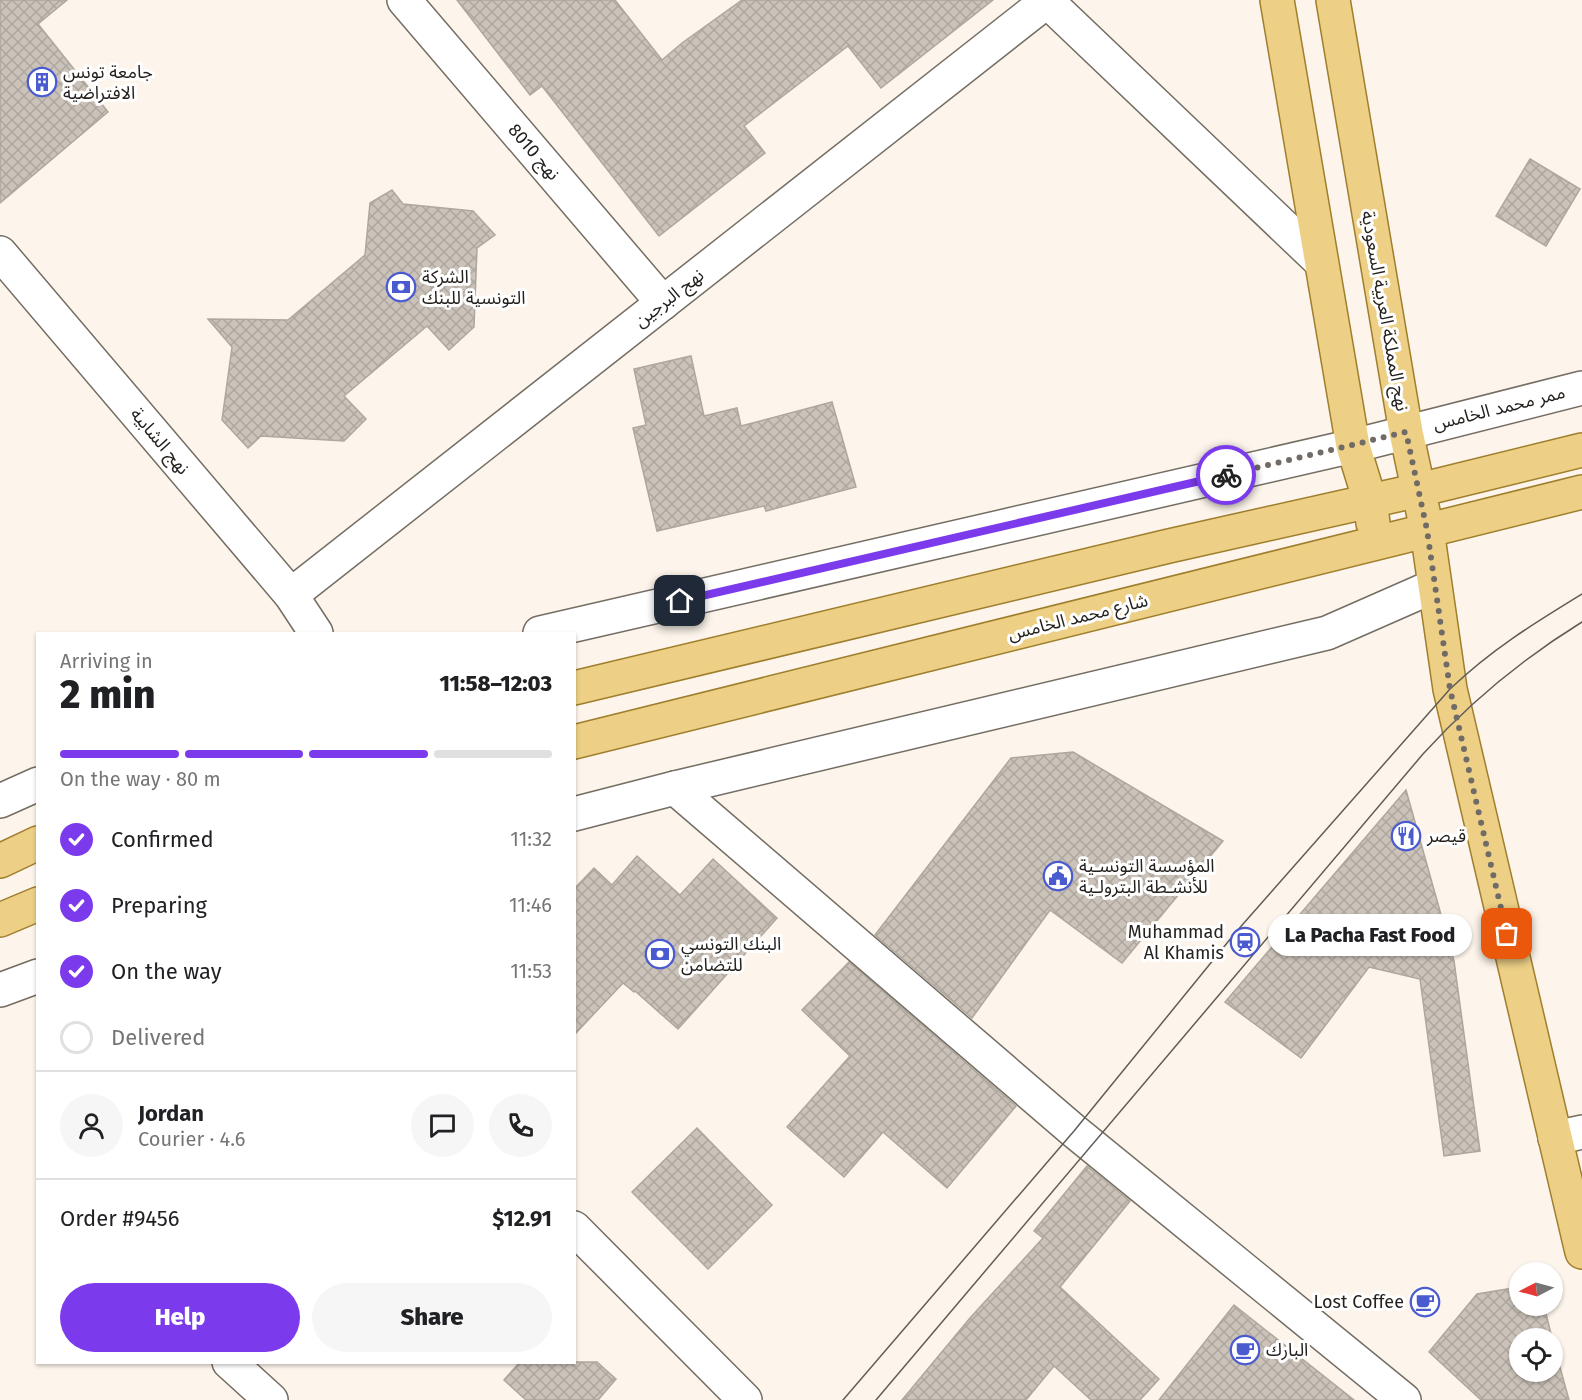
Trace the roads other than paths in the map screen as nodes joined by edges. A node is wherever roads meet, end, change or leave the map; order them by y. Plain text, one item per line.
1 (404, 0) edge
2 (1047, 0) edge
3 (1277, 0) edge
4 (1333, 0) edge
5 (0, 253) edge
6 (1320, 261) junction
7 (663, 303) junction
8 (1582, 388) edge
9 (1406, 432) junction
10 (1353, 446) junction
11 (1582, 450) edge
12 (1419, 490) junction
13 (1582, 492) edge
14 (1370, 501) junction
15 (1427, 530) junction
16 (1376, 544) junction
17 (1434, 586) junction
18 (291, 596) junction
19 (315, 632) edge
20 (544, 632) edge
21 (576, 688) edge
22 (576, 742) edge
23 (36, 785) edge
24 (675, 788) junction
25 (0, 801) edge
26 (576, 813) edge
27 (36, 844) edge
28 (0, 861) edge
29 (36, 905) edge
30 (0, 920) edge
31 (36, 977) edge
32 (0, 990) edge
33 (1568, 1135) edge
34 (576, 1230) edge
35 (1582, 1252) edge
36 (231, 1364) edge
37 (271, 1400) edge
38 (745, 1400) edge
39 (1404, 1400) edge

1 - 7 street, نهج 8010
2 - 6 street
2 - 7 street, نهج البرجين
3 - 6 main road
4 - 9 main road, نهج المملكة العربية السعودية
5 - 18 street, نهج الشابية
6 - 10 main road
7 - 18 street, نهج البرجين
8 - 9 street, ممر محمد الخامس
9 - 10 street, ممر محمد الخامس
9 - 12 main road, نهج المملكة العربية السعودية
10 - 14 main road
10 - 20 street, ممر محمد الخامس
11 - 12 main road
12 - 14 main road
12 - 15 main road, نهج المملكة العربية السعودية
13 - 15 main road, شارع محمد الخامس
14 - 16 main road
14 - 21 main road
15 - 16 main road, شارع محمد الخامس
15 - 17 main road, نهج المملكة العربية السعودية
16 - 22 main road, شارع محمد الخامس
17 - 24 street
17 - 33 main road, نهج المملكة العربية السعودية
18 - 19 street, نهج الشابية
23 - 25 street
24 - 26 street
24 - 39 street
27 - 28 main road
29 - 30 main road
31 - 32 street
33 - 35 main road, نهج المملكة العربية السعودية
34 - 38 street
36 - 37 street

